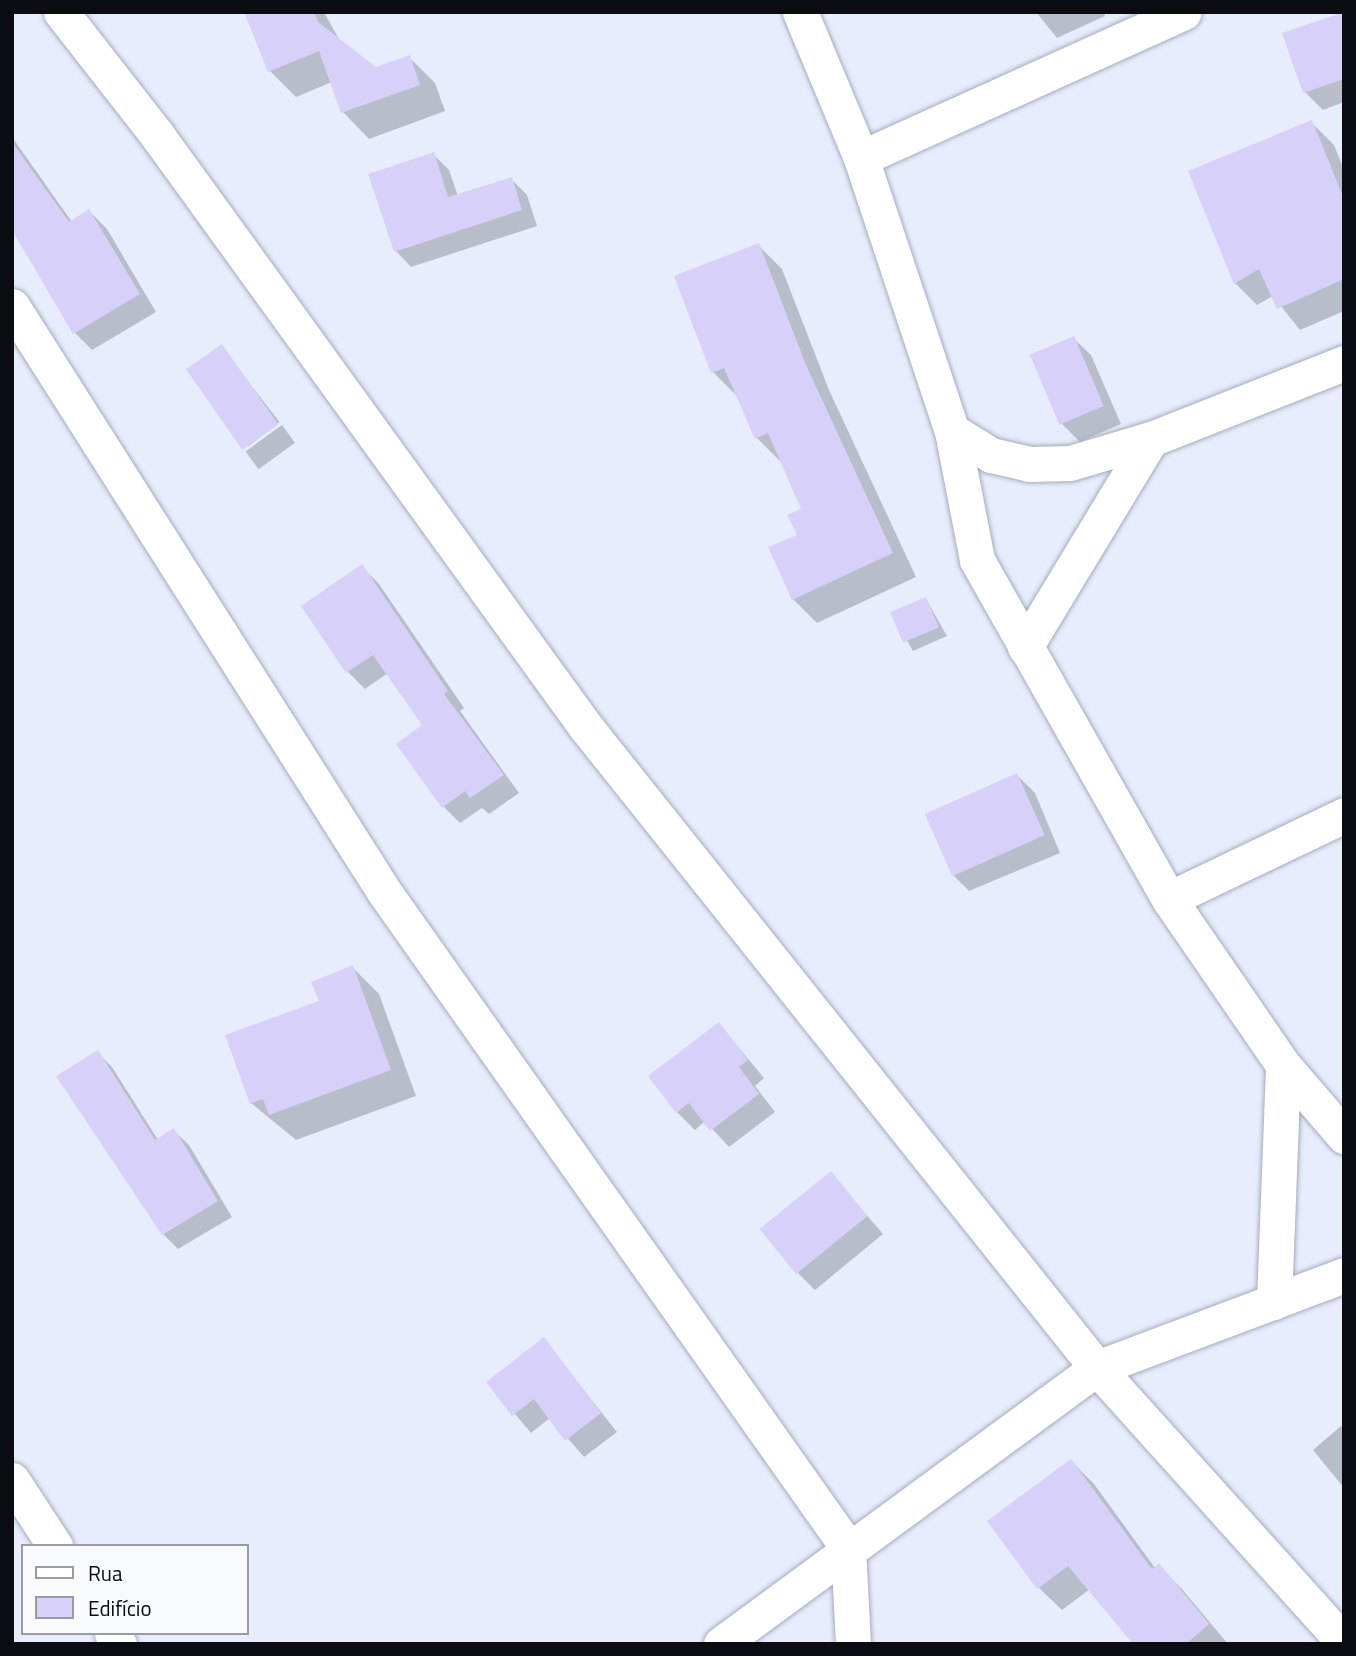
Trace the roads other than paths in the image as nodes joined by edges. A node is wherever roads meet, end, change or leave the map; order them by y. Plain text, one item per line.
1 (61, 12) edge
2 (800, 12) edge
3 (1184, 12) edge
4 (861, 158) junction
5 (12, 306) edge
6 (1344, 363) edge
7 (953, 431) junction
8 (1151, 439) junction
9 (1025, 647) junction
10 (1344, 816) edge
11 (1170, 899) junction
12 (1283, 1066) junction
13 (1344, 1136) edge
14 (1344, 1275) edge
15 (1274, 1302) junction
16 (1097, 1368) junction
17 (12, 1480) edge
18 (53, 1544) edge
19 (848, 1548) junction
20 (1344, 1642) edge
21 (721, 1644) edge
22 (853, 1644) edge

1 - 16 street
2 - 4 street
3 - 4 street
4 - 7 street
5 - 19 street
6 - 8 street
7 - 8 street
7 - 9 street
8 - 9 street
9 - 11 street
10 - 11 street
11 - 12 street
12 - 13 street
12 - 15 street
14 - 15 street
15 - 16 street
16 - 19 street
16 - 20 street
17 - 18 street
19 - 21 street
19 - 22 street

